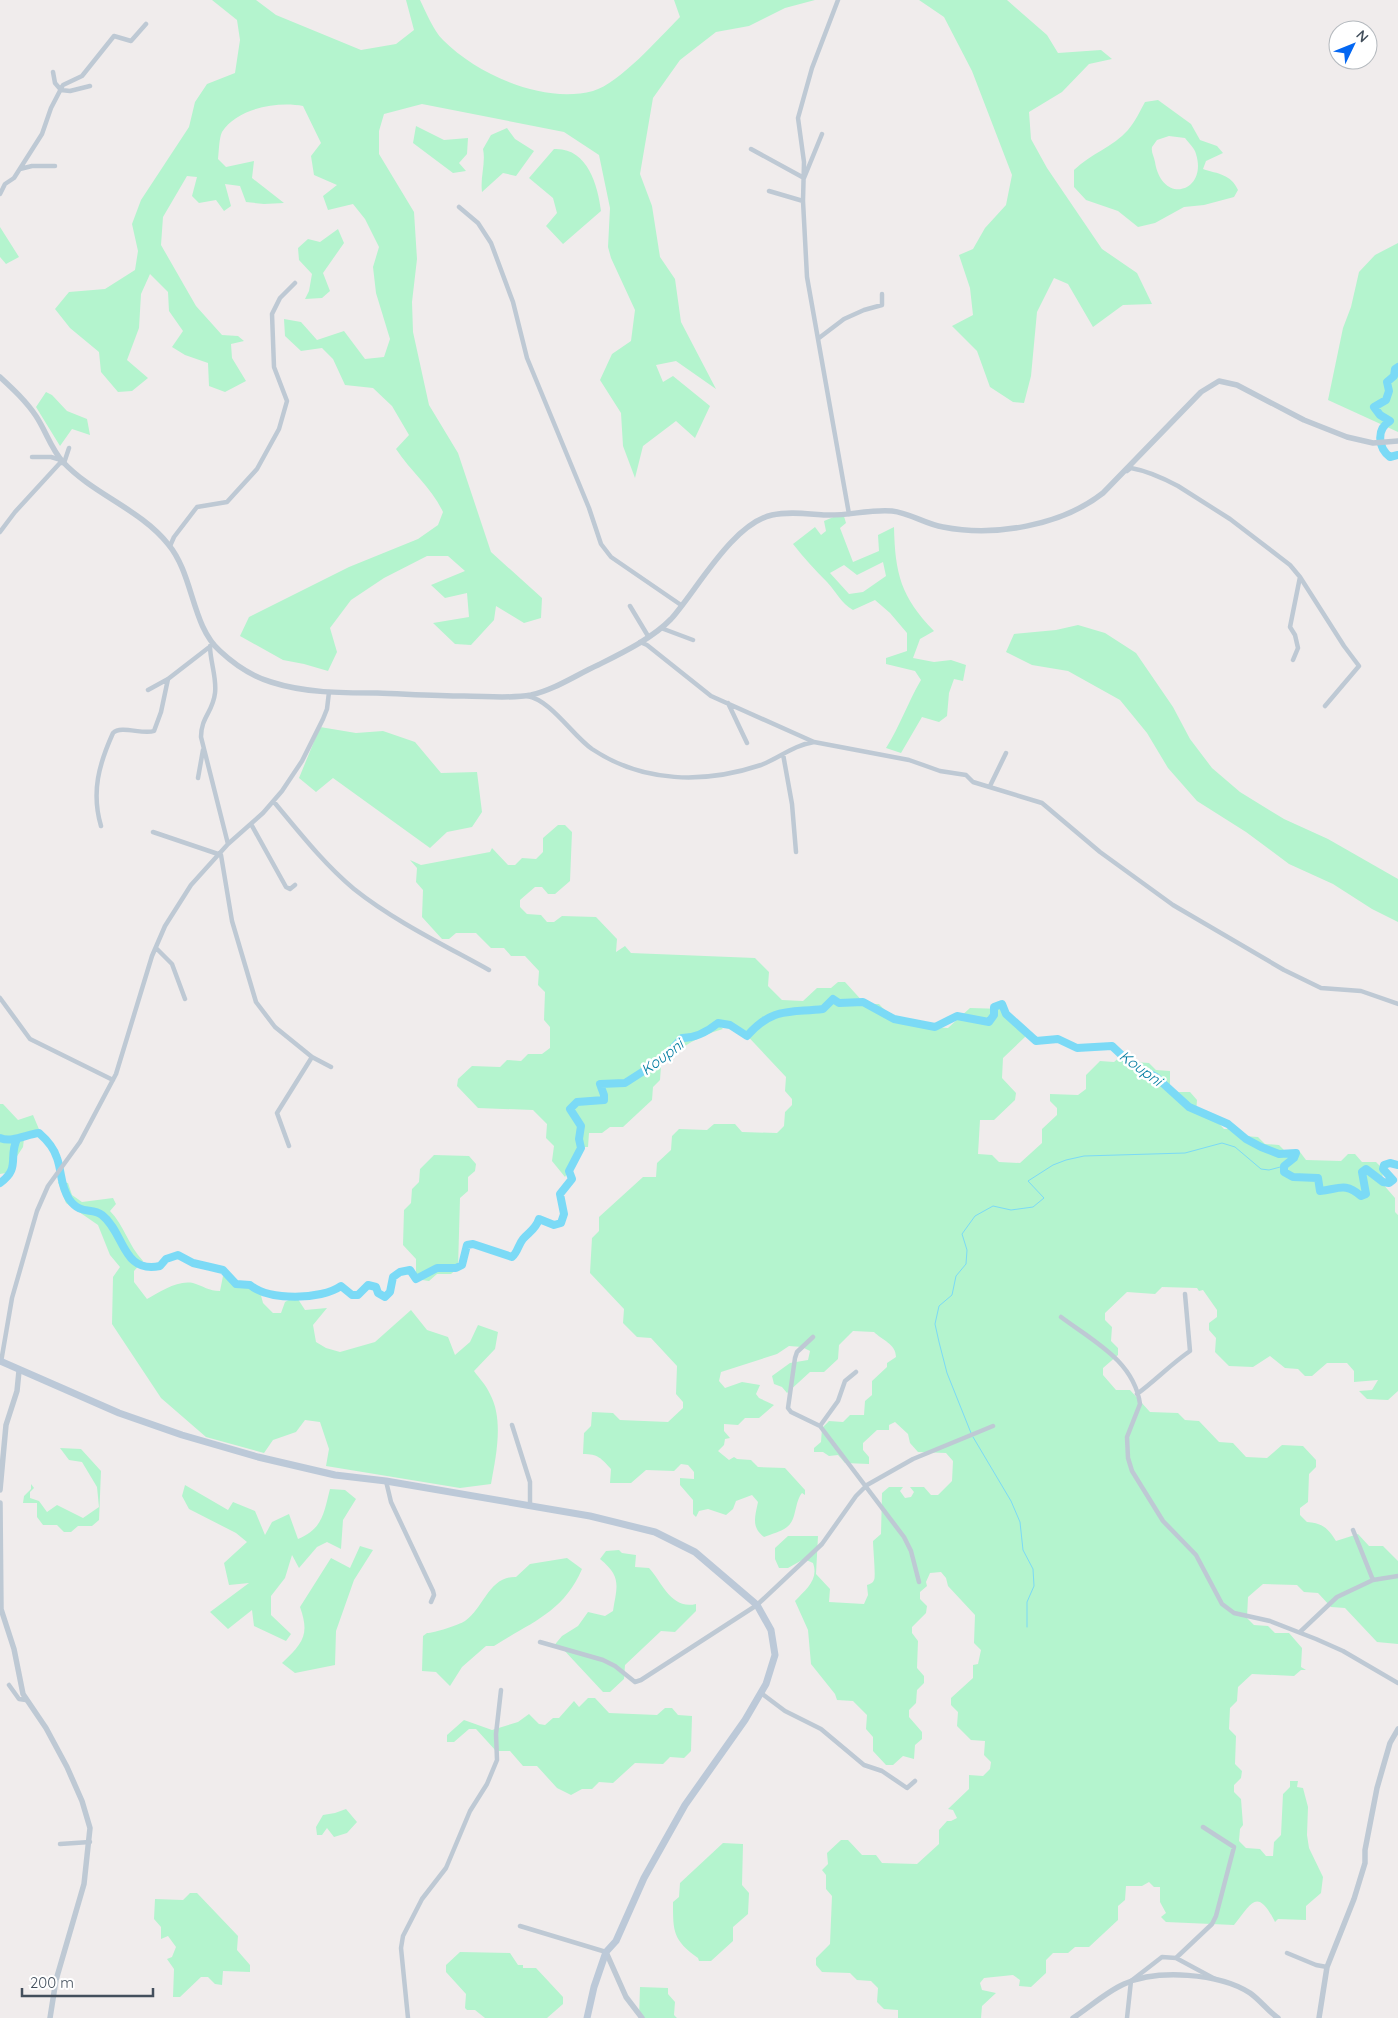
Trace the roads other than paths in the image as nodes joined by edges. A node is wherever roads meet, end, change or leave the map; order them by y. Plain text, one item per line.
1 (838, 0) edge
2 (146, 24) dead end
3 (53, 72) dead end
4 (90, 86) dead end
5 (61, 90) junction
6 (822, 134) dead end
7 (751, 149) dead end
8 (56, 166) dead end
9 (20, 169) junction
10 (804, 178) junction
11 (768, 191) dead end
12 (0, 194) edge
13 (803, 202) junction
14 (459, 207) dead end
15 (295, 283) dead end
16 (882, 294) dead end
17 (819, 338) junction
18 (0, 377) edge
19 (1398, 441) edge
20 (69, 448) dead end
21 (32, 457) dead end
22 (62, 461) junction
23 (1126, 472) junction
24 (849, 514) junction
25 (0, 532) edge
26 (170, 546) junction
27 (1300, 577) junction
28 (681, 605) junction
29 (630, 606) dead end
30 (661, 628) junction
31 (648, 636) junction
32 (693, 640) dead end
33 (639, 642) junction
34 (211, 645) junction
35 (1293, 660) dead end
36 (168, 679) junction
37 (148, 690) dead end
38 (329, 692) junction
39 (523, 696) junction
40 (728, 703) junction
41 (1325, 706) dead end
42 (814, 742) junction
43 (747, 744) dead end
44 (203, 749) junction
45 (1006, 753) dead end
46 (783, 754) junction
47 (198, 778) dead end
48 (990, 786) junction
49 (274, 802) junction
50 (251, 824) junction
51 (101, 826) dead end
52 (153, 832) dead end
53 (228, 844) junction
54 (796, 852) dead end
55 (219, 853) junction
56 (295, 885) dead end
57 (156, 948) junction
58 (489, 970) dead end
59 (0, 998) edge
60 (185, 999) dead end
61 (1398, 1004) edge
62 (312, 1057) junction
63 (331, 1067) dead end
64 (113, 1080) junction
65 (289, 1146) dead end
66 (1185, 1294) dead end
67 (1061, 1318) dead end
68 (813, 1338) dead end
69 (1, 1361) edge
70 (19, 1371) junction
71 (856, 1372) dead end
72 (1137, 1394) junction
73 (512, 1425) dead end
74 (820, 1426) junction
75 (993, 1426) dead end
76 (386, 1481) junction
77 (867, 1485) junction
78 (0, 1490) edge
79 (0, 1504) edge
80 (530, 1506) junction
81 (1354, 1530) dead end
82 (1398, 1576) edge
83 (1373, 1580) junction
84 (919, 1582) dead end
85 (430, 1602) dead end
86 (757, 1605) junction
87 (1300, 1632) junction
88 (540, 1642) dead end
89 (1398, 1683) edge
90 (8, 1685) dead end
91 (501, 1690) dead end
92 (761, 1693) junction
93 (26, 1700) junction
94 (1398, 1729) edge
95 (915, 1780) dead end
96 (1203, 1827) dead end
97 (90, 1842) junction
98 (60, 1844) dead end
99 (520, 1926) dead end
100 (606, 1952) junction
101 (1286, 1953) dead end
102 (1176, 1958) junction
103 (1327, 1967) junction
104 (1215, 1979) junction
105 (1131, 1981) junction
106 (50, 2018) edge
107 (408, 2018) edge
108 (587, 2018) edge
109 (642, 2018) edge
110 (1073, 2018) edge
111 (1127, 2018) edge
112 (1277, 2018) edge
113 (1319, 2018) edge

1 - 10 street
2 - 5 street
3 - 5 street
4 - 5 street
5 - 9 street
6 - 10 street
7 - 10 street
8 - 9 street
9 - 12 street
10 - 13 street
11 - 13 street
13 - 17 street
14 - 28 street
15 - 26 street
16 - 17 street
17 - 24 street
18 - 22 street
19 - 23 street
20 - 22 street
21 - 22 street
22 - 25 street
22 - 26 street
23 - 24 street
23 - 27 street
24 - 28 street
26 - 34 street
27 - 35 street
27 - 41 street
28 - 30 street
29 - 31 street
30 - 31 street
30 - 32 street
31 - 33 street
33 - 39 street
33 - 40 street
34 - 36 street
34 - 38 street
34 - 44 street
36 - 37 street
36 - 51 street
38 - 39 street
38 - 49 street
39 - 46 street
40 - 42 street
40 - 43 street
42 - 46 street
42 - 48 street
44 - 47 street
44 - 53 street
45 - 48 street
46 - 54 street
48 - 61 street
49 - 50 street
49 - 58 street
50 - 53 street
50 - 56 street
52 - 55 street
53 - 55 street
55 - 57 street
55 - 62 street
57 - 60 street
57 - 64 street
59 - 64 street
62 - 63 street
62 - 65 street
64 - 69 street
66 - 72 street
67 - 72 street
68 - 74 street
69 - 70 main road
70 - 76 main road
70 - 78 street
71 - 74 street
72 - 87 street
73 - 80 street
74 - 77 street
75 - 77 street
76 - 80 main road
76 - 85 street
77 - 84 street
77 - 86 street
79 - 93 street
80 - 86 main road
81 - 83 street
82 - 83 street
83 - 87 street
86 - 88 street
86 - 92 main road
87 - 89 street
90 - 93 street
91 - 107 street
92 - 95 street
92 - 100 main road
93 - 97 street
94 - 103 street
96 - 102 street
97 - 98 street
97 - 106 street
99 - 100 street
100 - 108 main road
100 - 109 street
101 - 103 street
102 - 104 street
102 - 105 street
103 - 113 street
104 - 105 street
104 - 112 street
105 - 110 street
105 - 111 street

